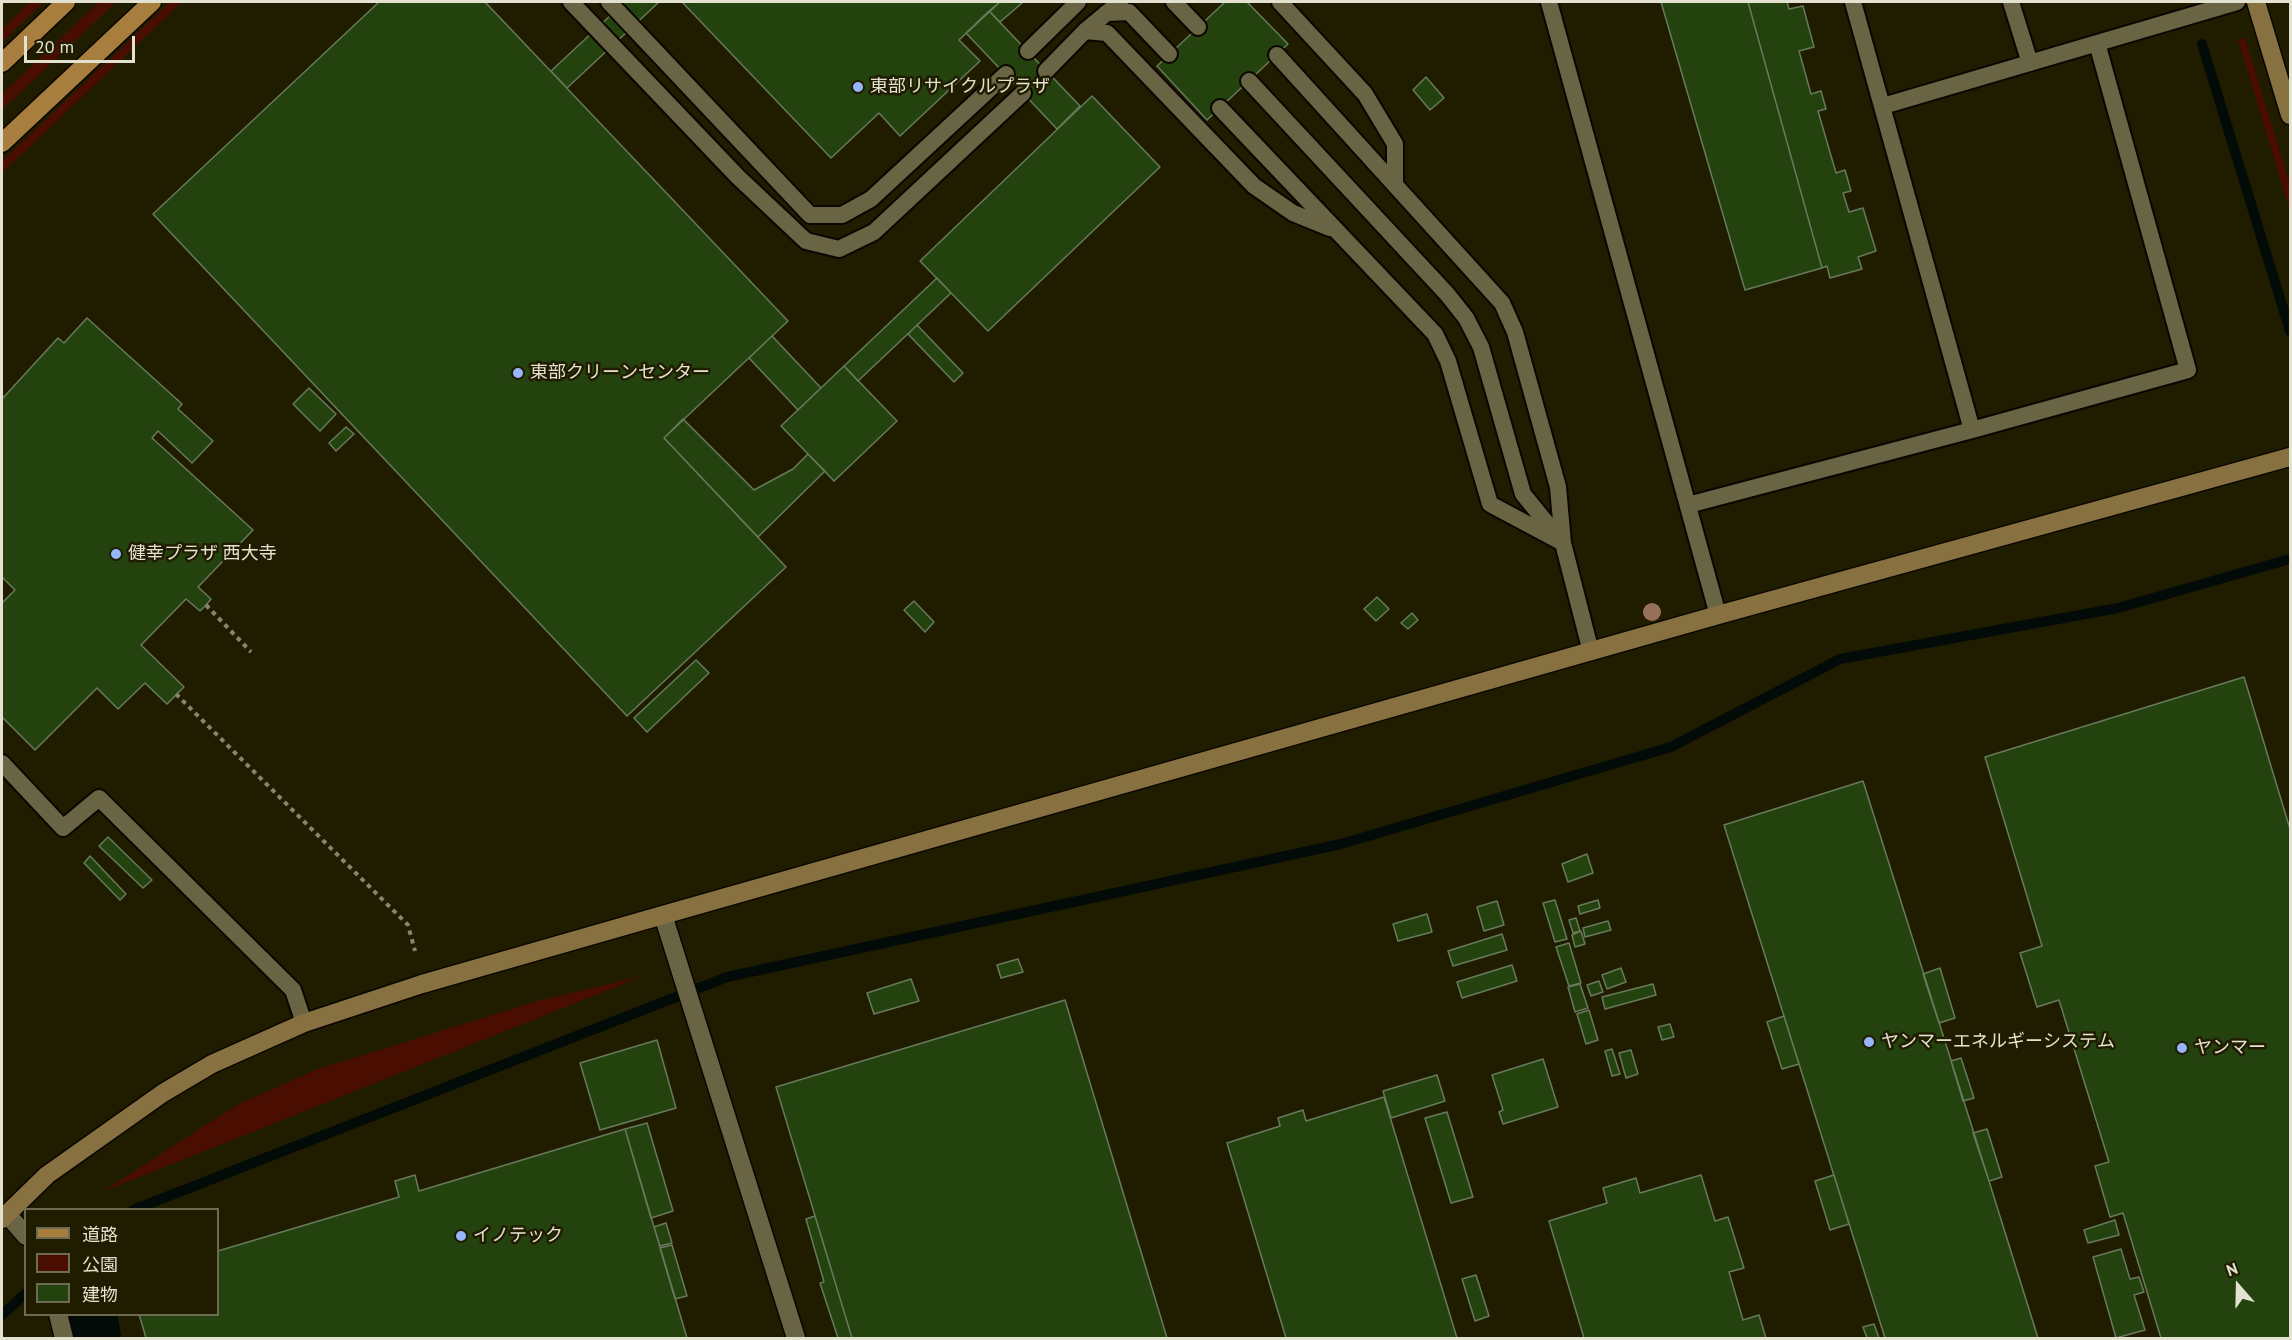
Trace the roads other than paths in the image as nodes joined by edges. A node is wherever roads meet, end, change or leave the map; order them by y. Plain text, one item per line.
1 (66, 2) edge
2 (152, 2) edge
3 (571, 2) edge
4 (609, 2) edge
5 (1078, 2) edge
6 (1120, 2) edge
7 (1174, 2) edge
8 (1280, 2) edge
9 (1549, 2) edge
10 (1853, 2) edge
11 (2011, 2) edge
12 (2237, 2) edge
13 (2256, 2) edge
14 (1106, 13) junction
15 (1198, 27) dead end
16 (1085, 31) junction
17 (2097, 43) junction
18 (1028, 51) dead end
19 (1169, 54) dead end
20 (1277, 55) dead end
21 (2, 63) edge
22 (2030, 63) junction
23 (1046, 71) dead end
24 (1006, 74) dead end
25 (1249, 81) dead end
26 (1023, 93) dead end
27 (1883, 106) junction
28 (1220, 108) dead end
29 (2290, 115) edge
30 (2, 143) edge
31 (1395, 182) junction
32 (1337, 231) junction
33 (1972, 430) junction
34 (2290, 457) edge
35 (1688, 505) junction
36 (1563, 543) junction
37 (1718, 615) junction
38 (1591, 652) junction
39 (2, 763) edge
40 (663, 915) junction
41 (304, 1023) junction
42 (4, 1216) edge
43 (24, 1234) edge
44 (58, 1316) edge
45 (64, 1338) edge
46 (796, 1338) edge

1 - 21 main road
2 - 30 main road
3 - 26 lane
4 - 24 lane
5 - 18 lane
6 - 14 lane
7 - 15 lane
8 - 31 lane
9 - 35 lane
10 - 27 lane
11 - 22 lane
12 - 17 lane
13 - 29 street
14 - 16 lane
14 - 19 lane
16 - 23 lane
16 - 32 lane
17 - 22 lane
17 - 33 lane
20 - 31 lane
22 - 27 lane
25 - 36 lane
27 - 33 lane
28 - 32 lane
31 - 36 lane
32 - 36 lane
33 - 35 lane
34 - 37 street
35 - 37 lane
36 - 38 lane
37 - 38 street
38 - 40 street
39 - 41 lane
40 - 41 street
40 - 46 street
41 - 42 street
42 - 43 street
44 - 45 street

